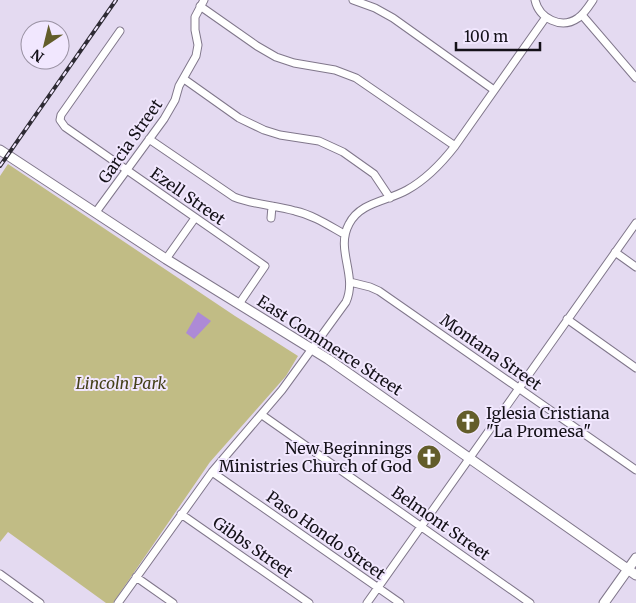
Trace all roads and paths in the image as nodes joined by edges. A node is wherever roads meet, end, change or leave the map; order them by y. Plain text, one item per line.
1 (352, 0) edge
2 (535, 0) edge
3 (594, 0) edge
4 (202, 3) edge
5 (582, 15) junction
6 (546, 18) junction
7 (120, 31) dead end
8 (636, 78) edge
9 (184, 79) junction
10 (494, 90) junction
11 (150, 139) junction
12 (455, 146) junction
13 (0, 150) edge
14 (126, 170) junction
15 (390, 198) junction
16 (272, 206) junction
17 (96, 212) junction
18 (195, 218) junction
19 (271, 218) dead end
20 (636, 223) edge
21 (344, 234) junction
22 (615, 252) junction
23 (166, 259) junction
24 (636, 267) edge
25 (350, 282) junction
26 (239, 304) junction
27 (567, 319) junction
28 (312, 349) junction
29 (636, 368) edge
30 (519, 389) junction
31 (262, 414) junction
32 (470, 459) junction
33 (636, 470) edge
34 (212, 472) junction
35 (181, 514) junction
36 (421, 527) junction
37 (636, 558) edge
38 (628, 569) junction
39 (0, 574) edge
40 (636, 575) edge
41 (136, 578) junction
42 (378, 588) junction
43 (40, 603) edge
44 (118, 603) edge
45 (173, 603) edge
46 (309, 603) edge
47 (367, 603) edge
48 (400, 603) edge
49 (530, 603) edge
50 (604, 603) edge

1 - 10 street
2 - 6 street
3 - 5 street
4 - 9 street, Garcia Street
4 - 12 street
5 - 6 street
5 - 8 street
6 - 10 street
7 - 14 street, Ezell Street
9 - 11 street, Garcia Street
9 - 15 street
10 - 12 street
11 - 14 street, Garcia Street
11 - 16 street
12 - 15 street
13 - 17 main road, East Commerce Street
14 - 17 street, Garcia Street
14 - 18 street, Ezell Street
15 - 21 street
16 - 19 street
16 - 21 street
17 - 23 main road, East Commerce Street
18 - 23 street
18 - 26 street, Ezell Street
20 - 22 street
21 - 25 street
22 - 24 street
22 - 27 street
23 - 26 main road, East Commerce Street
25 - 28 street
25 - 30 street, Montana Street
26 - 28 main road, East Commerce Street
27 - 29 street
27 - 30 street
28 - 31 street
28 - 32 main road, East Commerce Street
30 - 32 street
30 - 33 street, Montana Street
31 - 34 street
31 - 36 street, Belmont Street
32 - 36 street
32 - 38 main road, East Commerce Street
34 - 35 street
34 - 42 street, Paso Hondo Street
35 - 41 street
35 - 46 street, Gibbs Street
36 - 42 street
36 - 49 street, Belmont Street
37 - 38 main road
38 - 40 main road, East Commerce Street
38 - 50 main road
39 - 43 street
41 - 44 street
41 - 45 street
42 - 47 street
42 - 48 street, Paso Hondo Street

